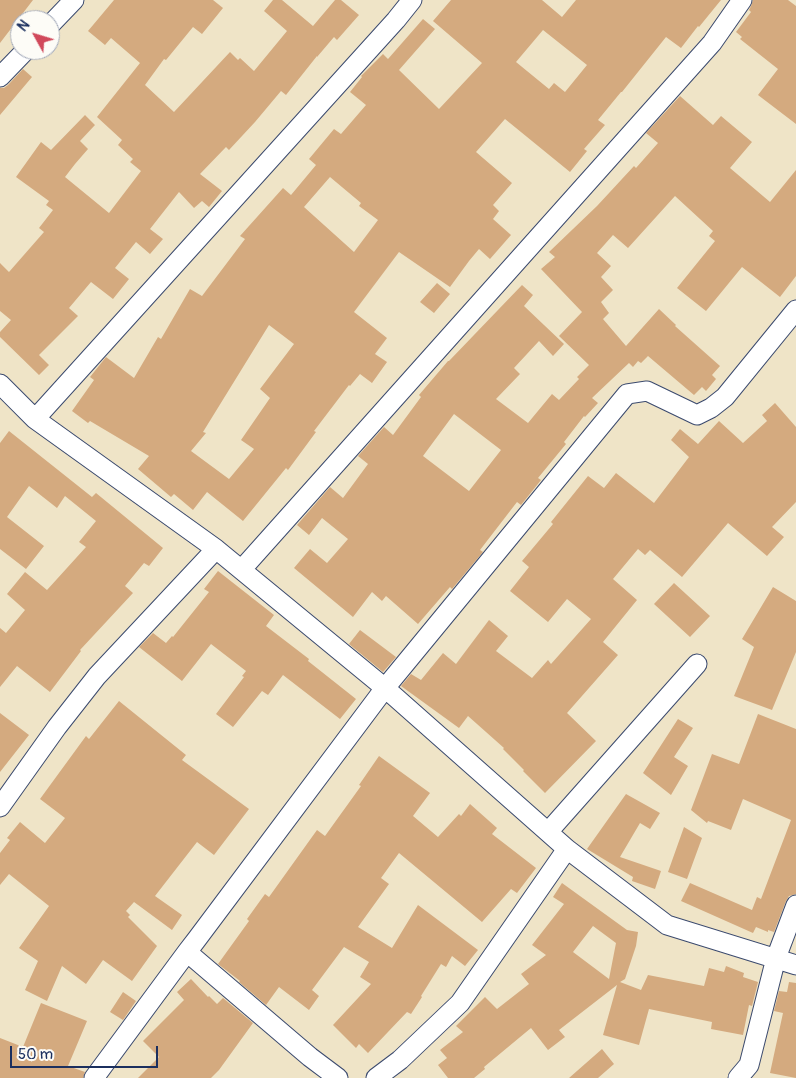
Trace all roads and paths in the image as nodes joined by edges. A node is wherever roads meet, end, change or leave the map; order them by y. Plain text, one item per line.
1 (74, 0) edge
2 (412, 0) edge
3 (742, 0) edge
4 (60, 15) edge
5 (16, 60) edge
6 (0, 77) edge
7 (796, 310) edge
8 (4, 395) edge
9 (35, 418) junction
10 (216, 549) junction
11 (242, 570) junction
12 (696, 664) dead end
13 (385, 688) junction
14 (0, 807) edge
15 (548, 832) junction
16 (567, 849) junction
17 (796, 905) edge
18 (187, 952) junction
19 (776, 958) junction
20 (796, 964) edge
21 (94, 1078) edge
22 (338, 1078) edge
23 (376, 1078) edge
24 (738, 1078) edge

1 - 4 street
2 - 9 street
3 - 11 street
5 - 6 street
7 - 13 street
8 - 9 street
9 - 10 street
10 - 11 street
10 - 14 street
11 - 13 street
12 - 15 street
13 - 15 street
13 - 18 street
15 - 16 street
16 - 19 street
16 - 23 street
17 - 19 street
18 - 21 street
18 - 22 street
19 - 20 street
19 - 24 street

